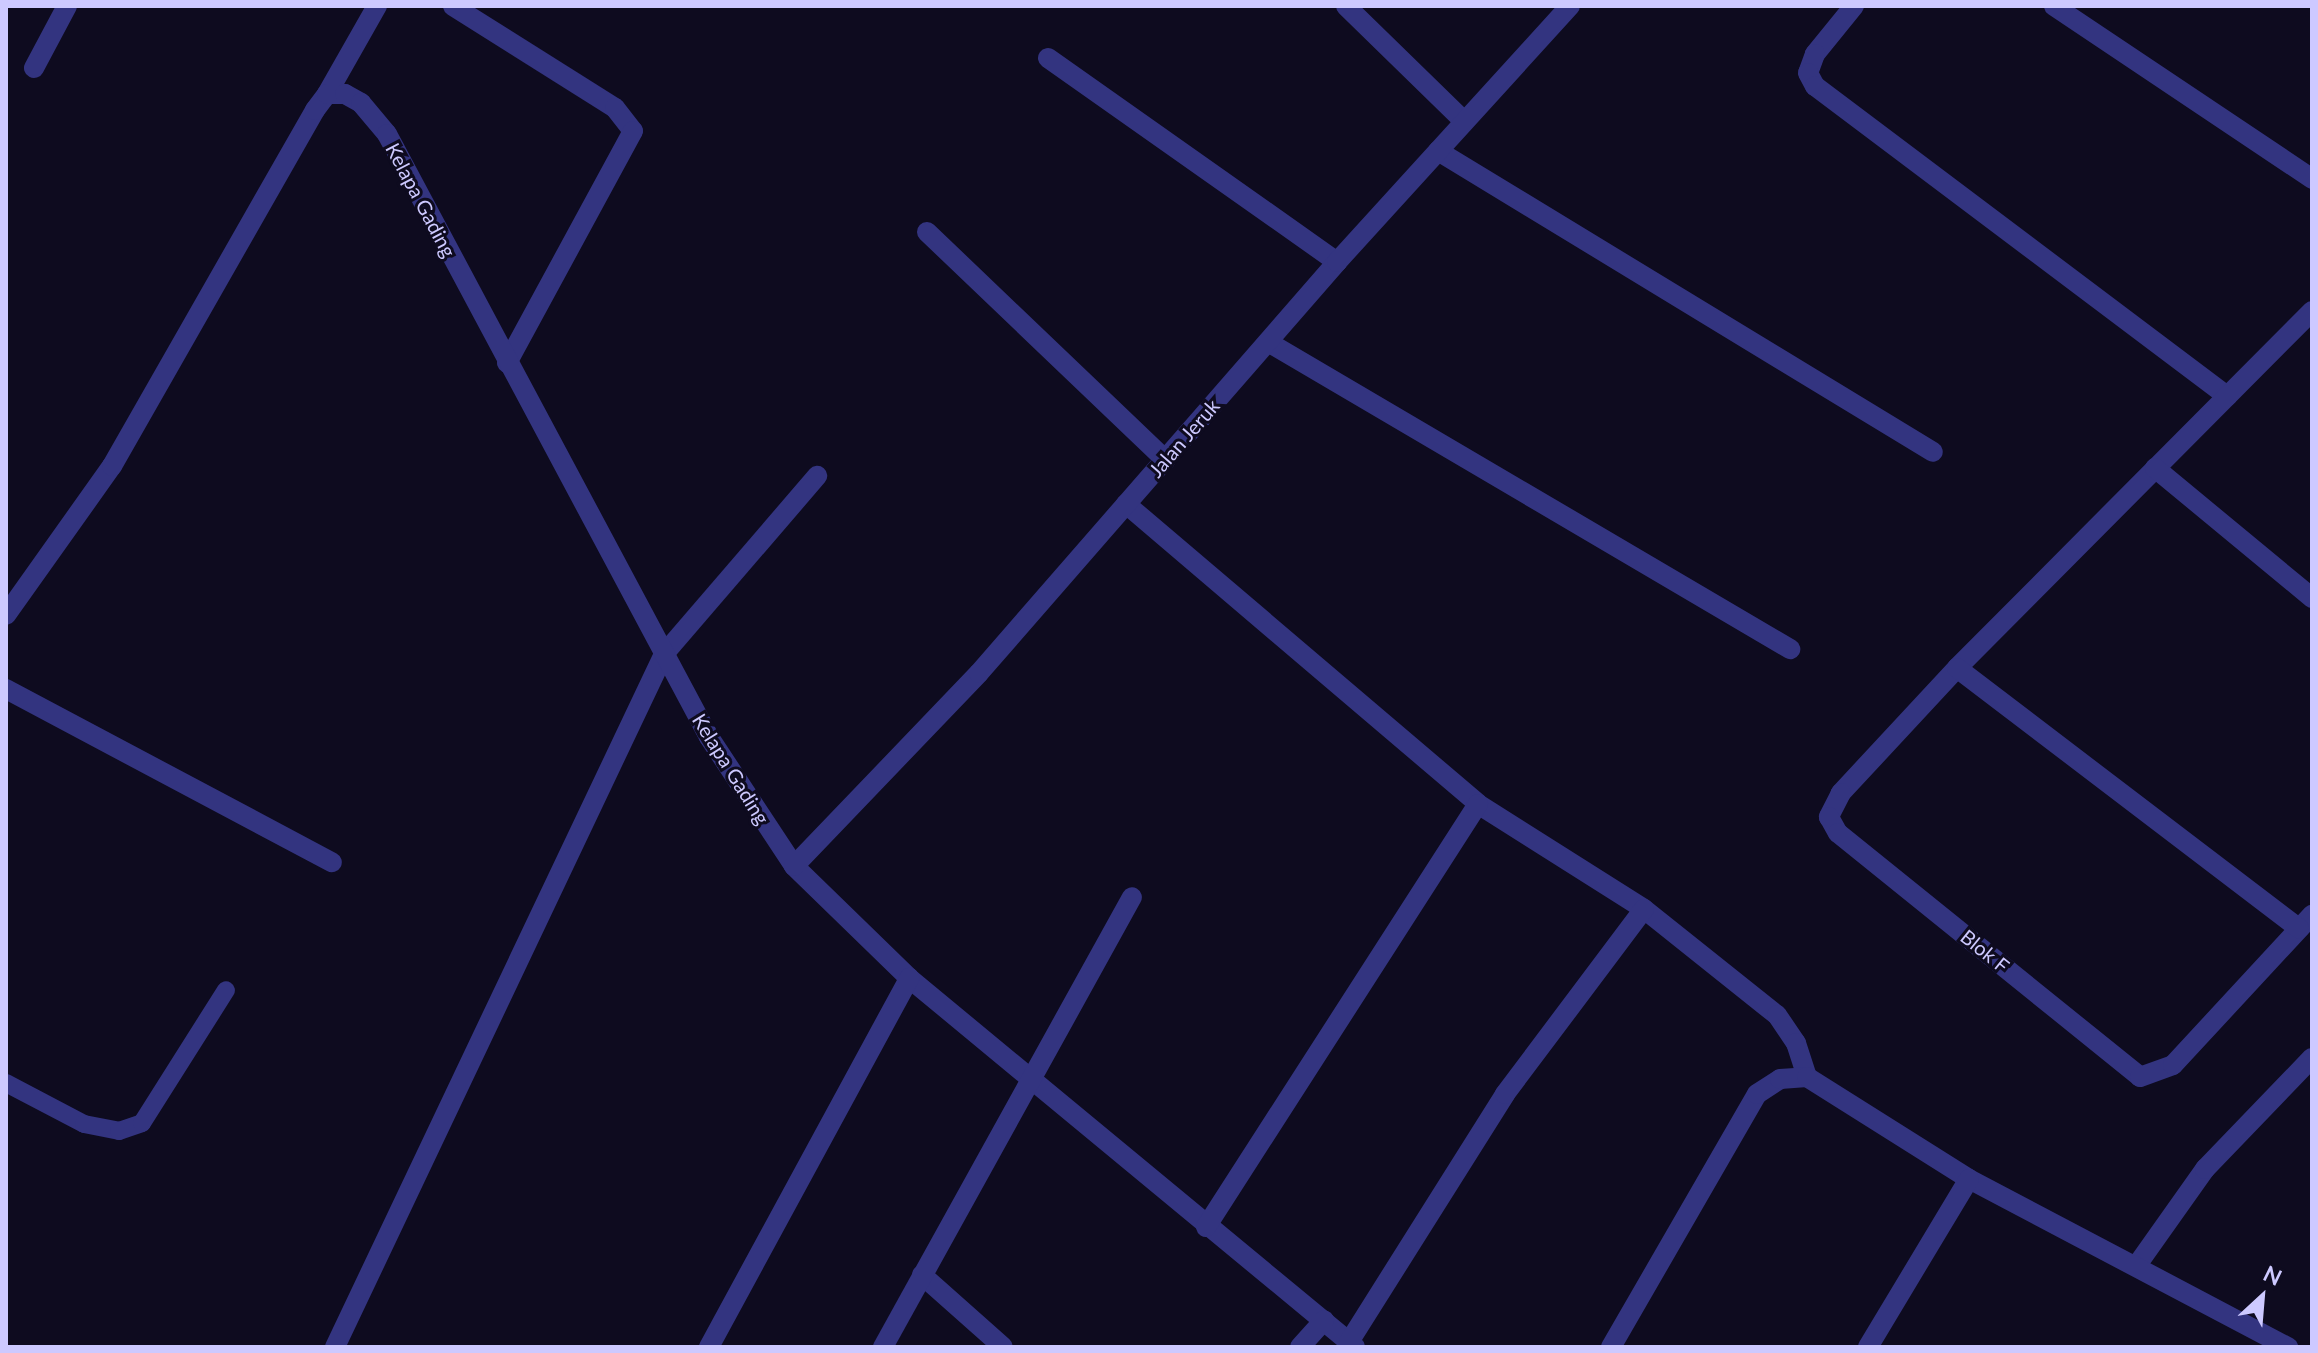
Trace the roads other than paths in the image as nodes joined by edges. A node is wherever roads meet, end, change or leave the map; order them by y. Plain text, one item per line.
1 (67, 6) edge
2 (377, 6) edge
3 (453, 6) edge
4 (1346, 6) edge
5 (1570, 6) edge
6 (1854, 6) edge
7 (2054, 6) edge
8 (1048, 58) dead end
9 (34, 68) dead end
10 (327, 94) junction
11 (1464, 121) junction
12 (1438, 151) junction
13 (2312, 179) edge
14 (927, 232) dead end
15 (1337, 262) junction
16 (2312, 311) edge
17 (1268, 342) junction
18 (507, 363) junction
19 (2227, 396) junction
20 (1933, 452) dead end
21 (1166, 460) junction
22 (2155, 468) junction
23 (817, 476) dead end
24 (1126, 504) junction
25 (2312, 598) edge
26 (6, 615) edge
27 (1790, 649) dead end
28 (664, 654) junction
29 (1957, 668) junction
30 (6, 689) edge
31 (1478, 804) junction
32 (332, 862) dead end
33 (794, 866) junction
34 (1132, 897) dead end
35 (1644, 909) junction
36 (2305, 922) edge
37 (909, 978) junction
38 (226, 990) dead end
39 (2312, 1058) edge
40 (1807, 1077) junction
41 (1031, 1081) junction
42 (6, 1083) edge
43 (1969, 1179) junction
44 (1206, 1227) junction
45 (2137, 1265) junction
46 (922, 1275) junction
47 (1324, 1320) junction
48 (1352, 1344) edge
49 (335, 1347) edge
50 (709, 1347) edge
51 (883, 1347) edge
52 (1003, 1347) edge
53 (1300, 1347) edge
54 (1611, 1347) edge
55 (1868, 1347) edge
56 (2288, 1347) edge

1 - 9 street
2 - 10 street
3 - 18 street
4 - 11 street
5 - 11 street, Jalan Jeruk
6 - 19 street
7 - 13 street
8 - 15 street
10 - 18 street, Kelapa Gading
10 - 26 street
11 - 12 street, Jalan Jeruk
12 - 15 street, Jalan Jeruk
12 - 20 street
14 - 21 street
15 - 17 street, Jalan Jeruk
16 - 19 street
17 - 21 street, Jalan Jeruk
17 - 27 street
18 - 28 street, Kelapa Gading
19 - 22 street
21 - 24 street, Jalan Jeruk
22 - 25 street
22 - 29 street
23 - 28 street
24 - 31 street
24 - 33 street, Jalan Jeruk
28 - 33 street, Kelapa Gading
28 - 49 street
29 - 36 street
29 - 36 street, Blok F
30 - 32 street
31 - 35 street
31 - 44 street
33 - 37 street, Kelapa Gading
34 - 41 street
35 - 40 street
35 - 48 street
37 - 41 street, Kelapa Gading
37 - 50 street
38 - 42 lane
39 - 45 street
40 - 43 street
40 - 54 street
41 - 44 street, Kelapa Gading
41 - 46 street
43 - 45 street
43 - 55 street
44 - 47 street, Kelapa Gading
45 - 56 street
46 - 51 street
46 - 52 street
47 - 48 street, Kelapa Gading
47 - 53 street

